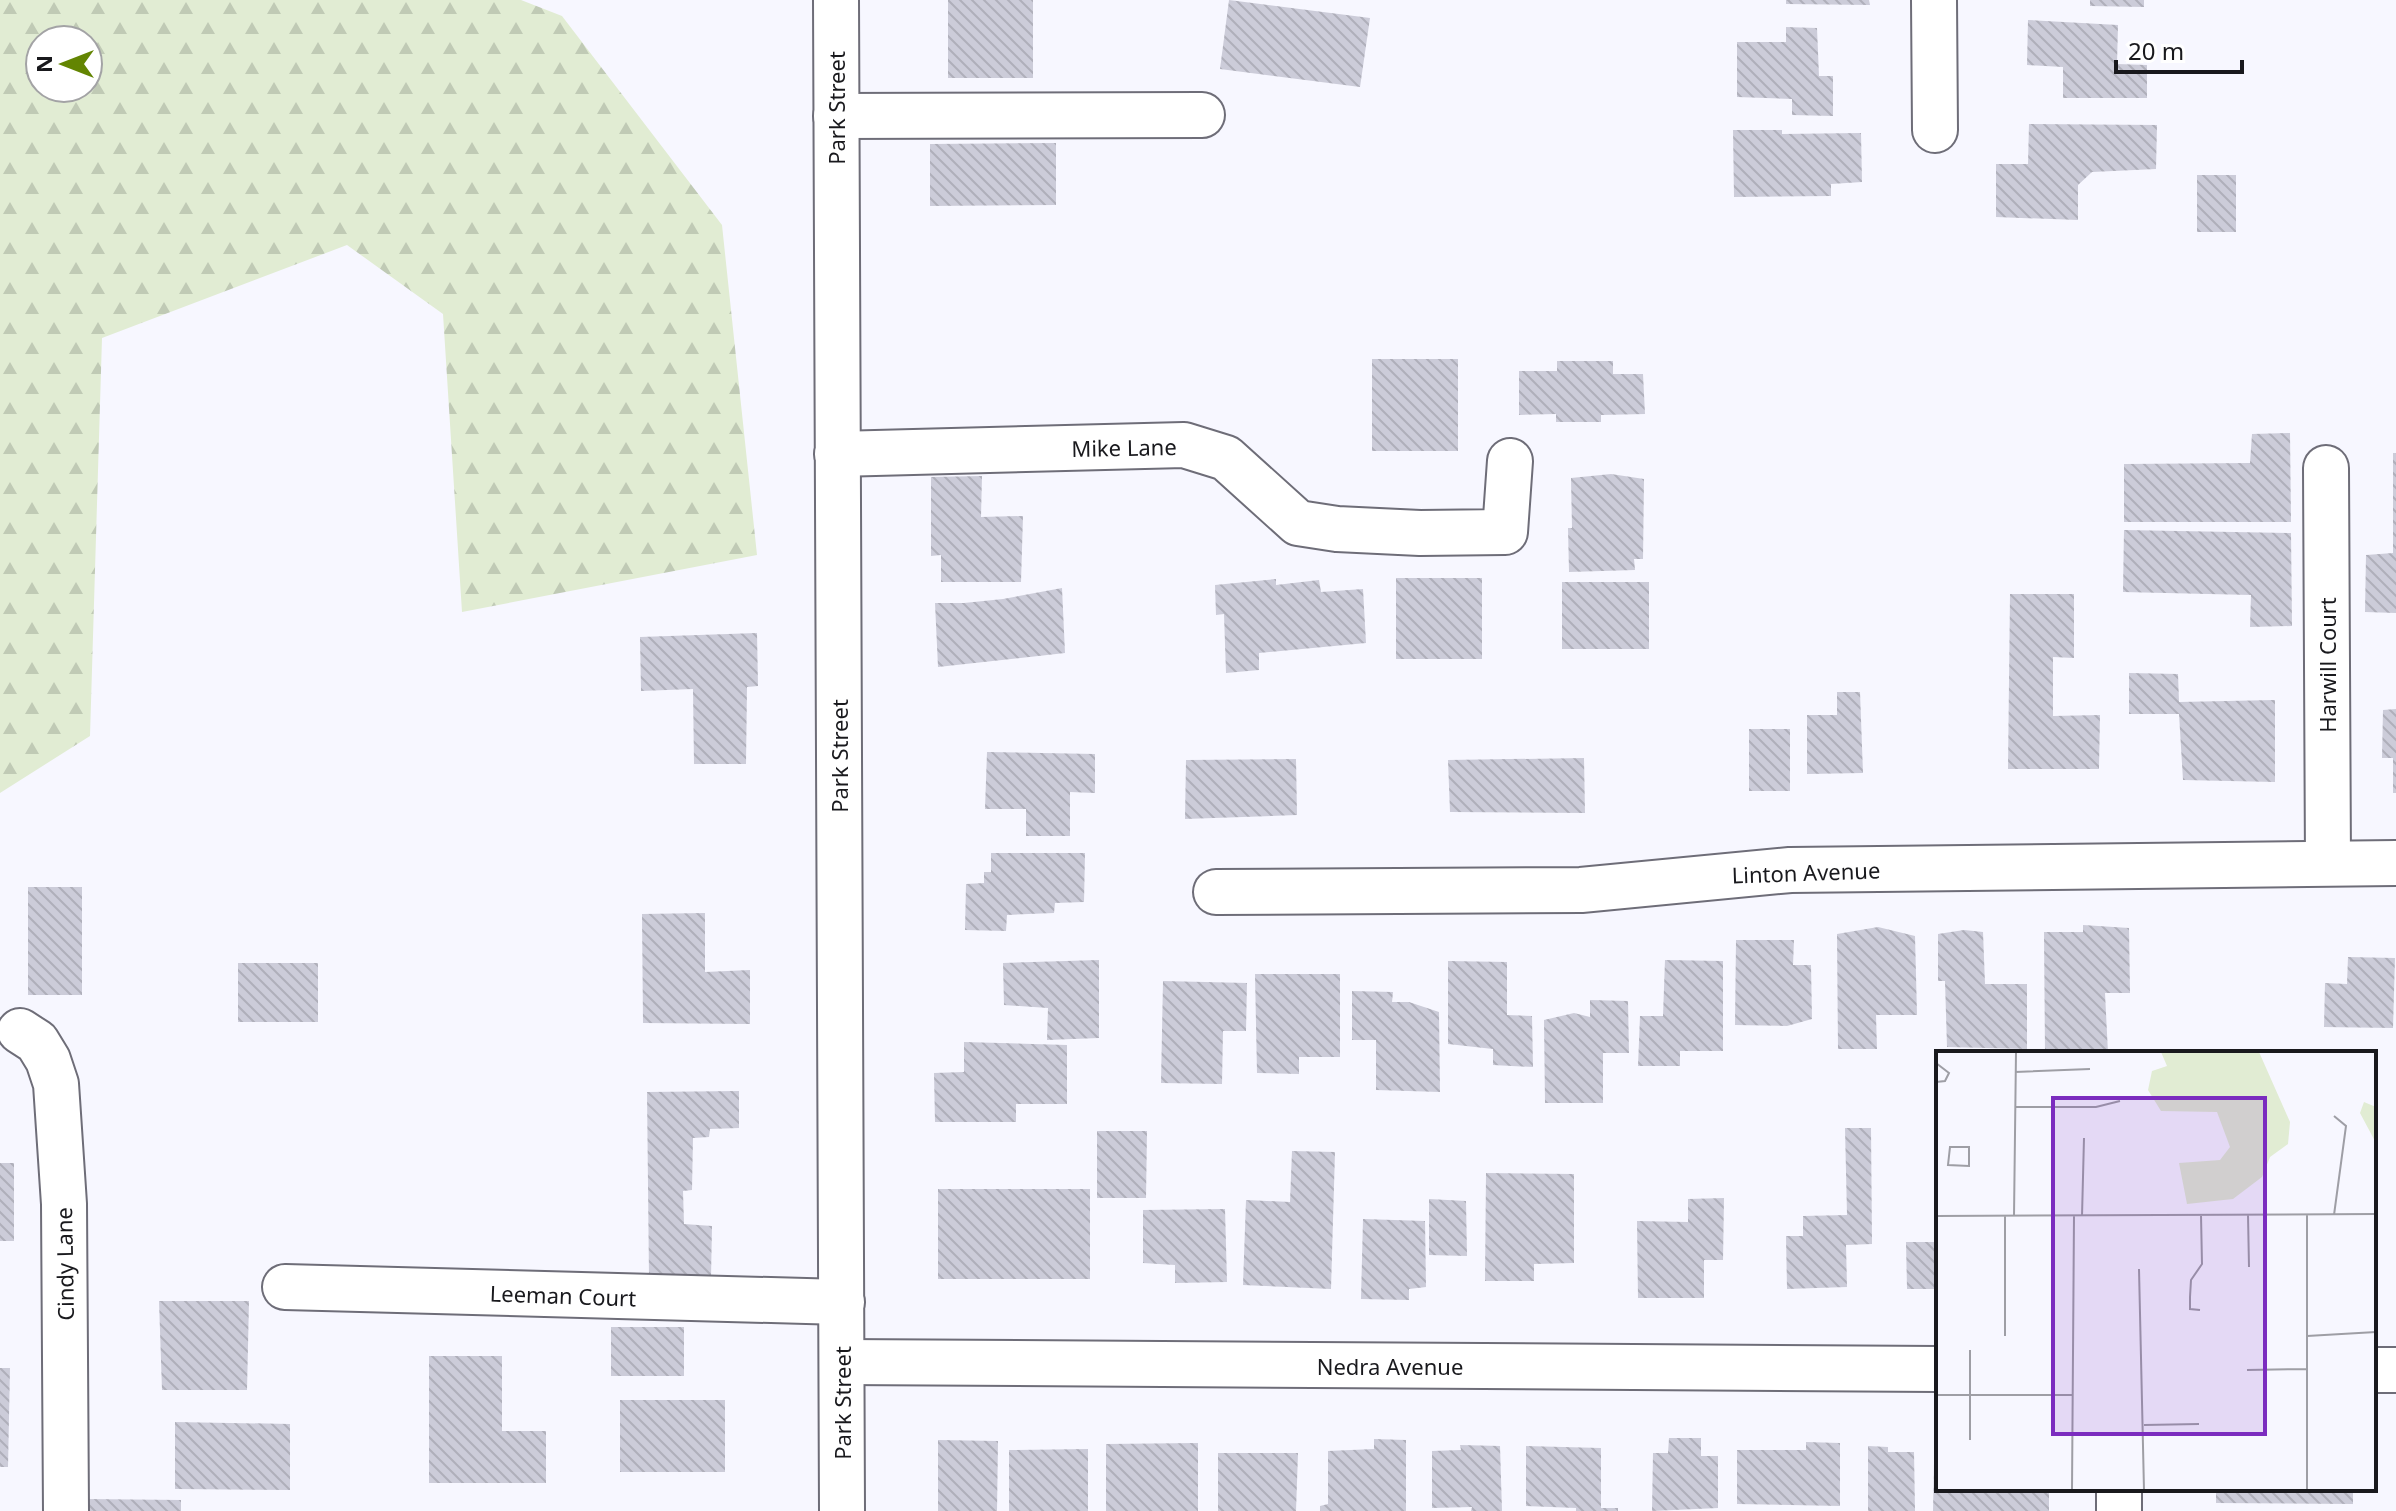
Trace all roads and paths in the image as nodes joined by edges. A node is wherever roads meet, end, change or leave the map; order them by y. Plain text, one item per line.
1 (836, 0) edge
2 (1934, 0) edge
3 (1202, 115) dead end
4 (836, 116) junction
5 (1935, 130) dead end
6 (837, 454) junction
7 (1510, 461) dead end
8 (2326, 468) dead end
9 (2328, 863) junction
10 (2396, 863) edge
11 (1216, 892) dead end
12 (20, 1031) dead end
13 (285, 1287) dead end
14 (842, 1302) junction
15 (842, 1362) junction
16 (1936, 1369) edge
17 (66, 1511) edge
18 (842, 1511) edge

1 - 4 street, Park Street
2 - 5 street
3 - 4 street
4 - 6 street, Park Street
6 - 7 street, Mike Lane
6 - 14 street, Park Street
8 - 9 street, Harwill Court
9 - 10 street, Linton Avenue
9 - 11 street, Linton Avenue
12 - 17 street, Cindy Lane
13 - 14 street, Leeman Court
14 - 15 street, Park Street
15 - 16 street, Nedra Avenue
15 - 18 street, Park Street

